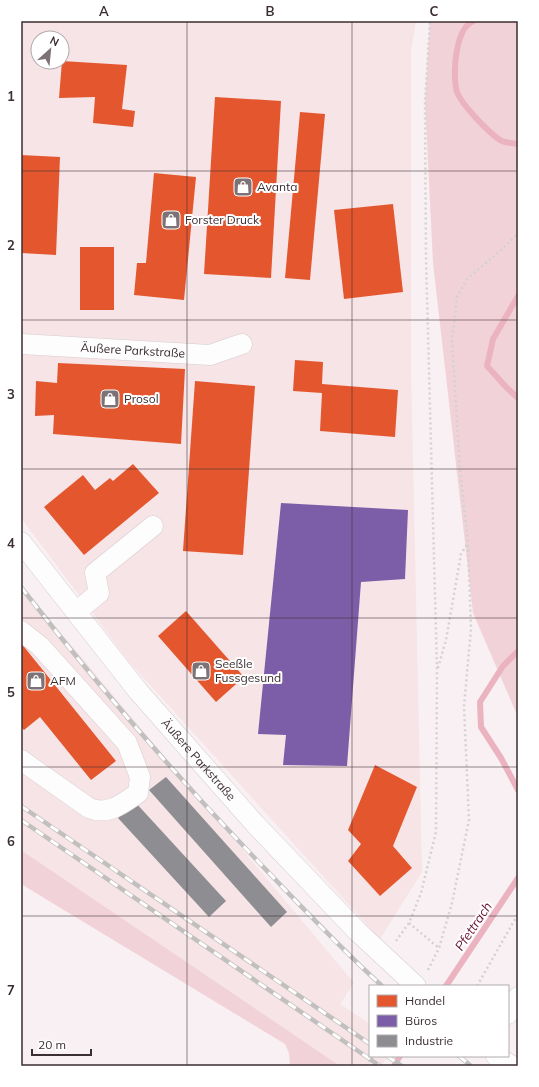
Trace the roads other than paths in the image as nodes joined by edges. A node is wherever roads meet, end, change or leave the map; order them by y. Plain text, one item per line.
1 (21, 344) edge
2 (242, 344) dead end
3 (153, 526) dead end
4 (21, 542) edge
5 (76, 612) junction
6 (21, 631) edge
7 (21, 760) edge
8 (421, 980) edge
9 (518, 997) edge
10 (509, 1012) edge
11 (498, 1057) edge
12 (512, 1066) edge

1 - 2 street, Äußere Parkstraße
3 - 5 street
4 - 5 street, Äußere Parkstraße
5 - 8 street, Äußere Parkstraße
6 - 7 street
9 - 10 street
11 - 12 street

